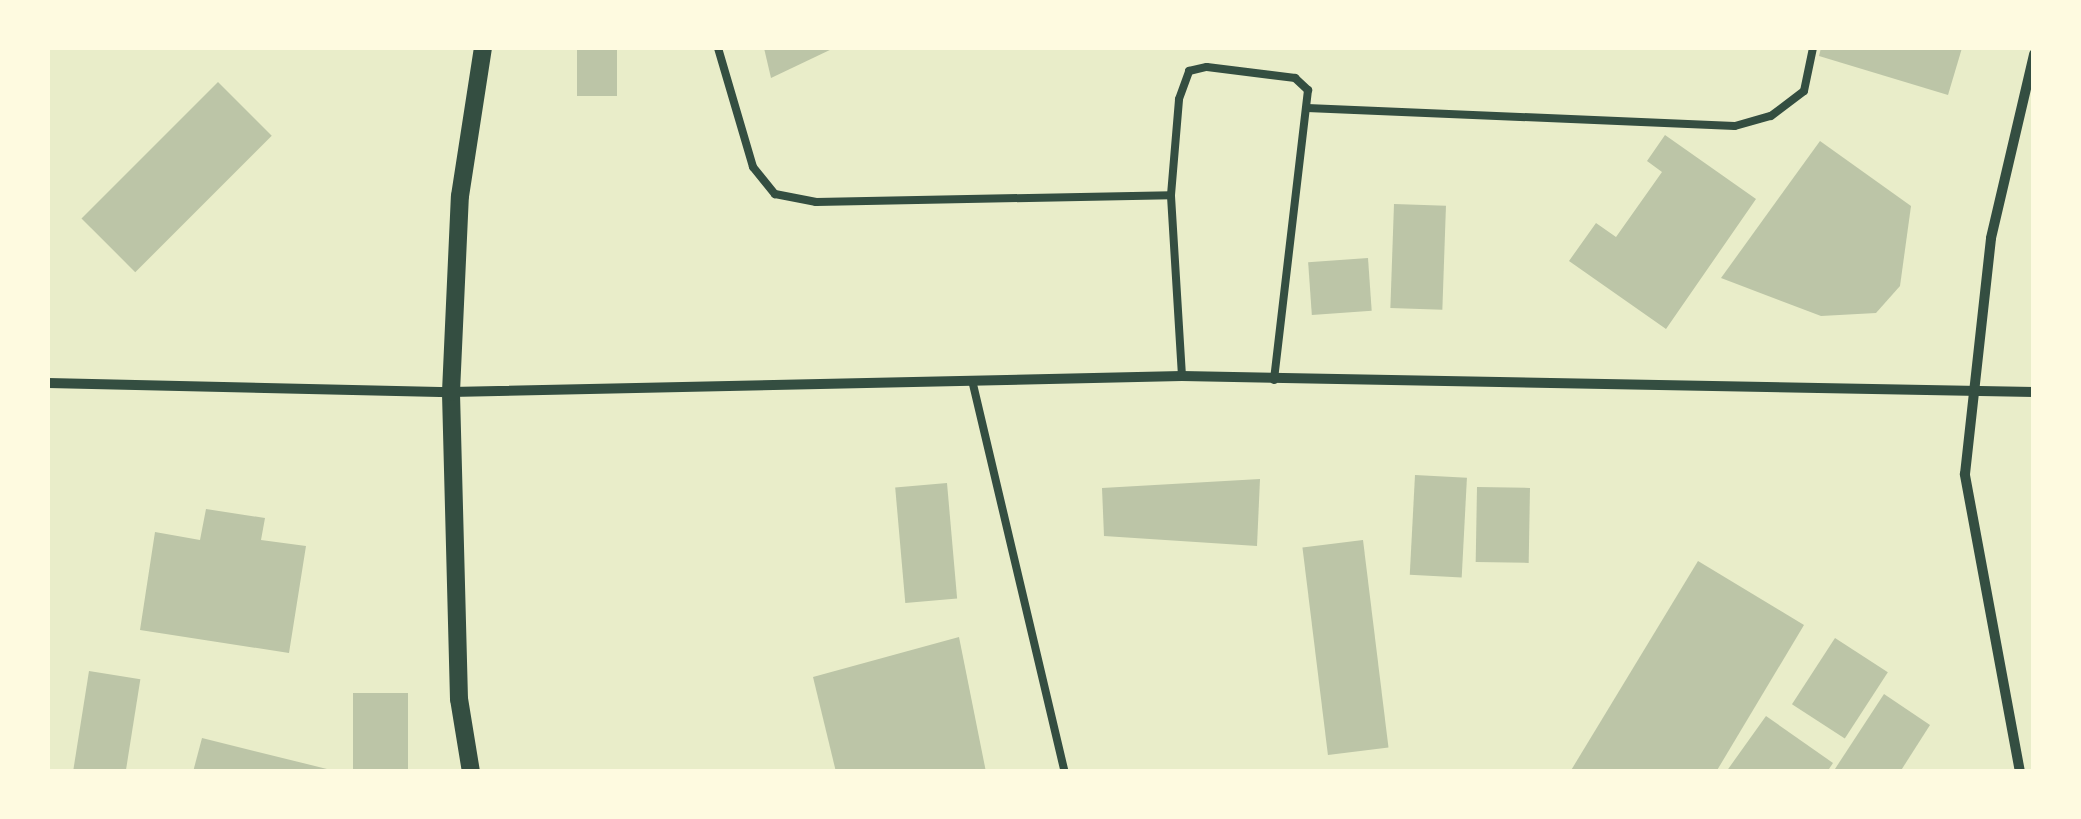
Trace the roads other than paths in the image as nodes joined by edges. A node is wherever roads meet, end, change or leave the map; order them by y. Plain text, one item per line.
1 (483, 48) edge
2 (718, 48) edge
3 (1813, 48) edge
4 (2034, 54) edge
5 (1308, 108) junction
6 (1171, 195) junction
7 (1182, 376) junction
8 (972, 380) junction
9 (1274, 380) junction
10 (48, 383) edge
11 (1972, 390) junction
12 (451, 392) junction
13 (2034, 392) edge
14 (471, 772) edge
15 (1065, 772) edge
16 (2020, 772) edge

1 - 12 street
2 - 6 lane
3 - 5 lane
4 - 11 street
5 - 6 lane
5 - 9 lane
6 - 7 lane
7 - 8 street
7 - 9 street
8 - 12 street
8 - 15 lane
9 - 11 street
10 - 12 street
11 - 13 street
11 - 16 street
12 - 14 street

